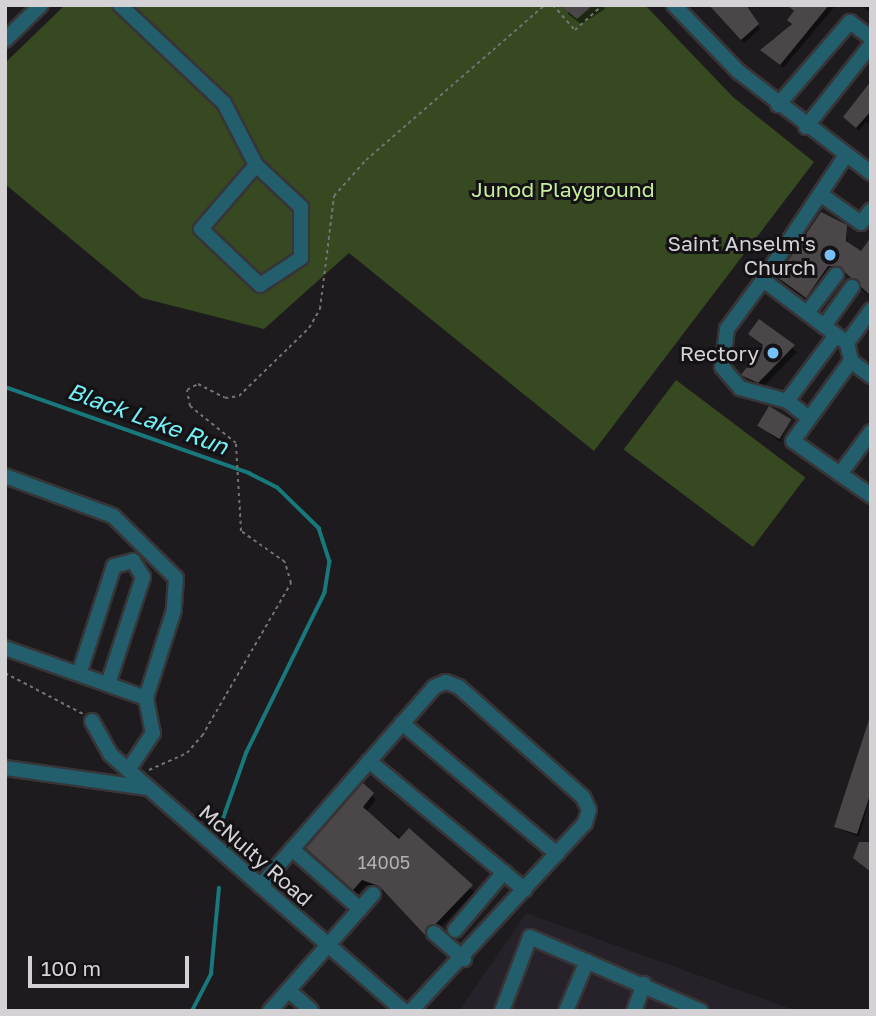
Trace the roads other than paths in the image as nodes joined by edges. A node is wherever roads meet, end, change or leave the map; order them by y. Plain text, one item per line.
1 (41, 5) edge
2 (121, 5) edge
3 (674, 5) edge
4 (871, 38) edge
5 (5, 40) edge
6 (871, 45) edge
7 (778, 105) junction
8 (806, 127) junction
9 (846, 155) junction
10 (256, 165) junction
11 (871, 173) edge
12 (820, 194) junction
13 (871, 210) edge
14 (836, 275) dead end
15 (763, 280) junction
16 (852, 287) dead end
17 (871, 310) edge
18 (807, 313) junction
19 (836, 335) junction
20 (850, 361) junction
21 (868, 369) edge
22 (787, 401) junction
23 (809, 418) junction
24 (871, 432) edge
25 (840, 474) junction
26 (5, 476) edge
27 (871, 496) edge
28 (5, 648) edge
29 (80, 671) junction
30 (108, 681) junction
31 (146, 698) junction
32 (92, 721) road end
33 (402, 723) junction
34 (369, 761) junction
35 (5, 768) edge
36 (128, 770) junction
37 (148, 788) junction
38 (292, 849) junction
39 (557, 854) junction
40 (504, 873) junction
41 (260, 886) junction
42 (525, 890) junction
43 (373, 894) dead end
44 (360, 909) junction
45 (455, 930) dead end
46 (434, 933) dead end
47 (326, 946) junction
48 (464, 959) junction
49 (587, 961) junction
50 (644, 984) junction
51 (288, 990) junction
52 (704, 1010) edge
53 (270, 1011) edge
54 (311, 1011) edge
55 (404, 1011) edge
56 (411, 1011) edge
57 (502, 1011) edge
58 (566, 1011) edge
59 (634, 1011) edge

1 - 5 street
2 - 10 street
3 - 7 street
4 - 7 street
6 - 8 street
7 - 8 street
8 - 9 street
9 - 11 street
9 - 12 street
10 - 10 street
12 - 13 street
12 - 15 street
14 - 18 street
15 - 18 street
15 - 22 street
16 - 19 street
17 - 19 street
18 - 19 street
19 - 20 street
19 - 22 street
20 - 21 street
20 - 23 street
22 - 23 street
23 - 25 street
24 - 25 street
25 - 27 street
26 - 31 street
28 - 29 street
29 - 30 street
29 - 30 street
30 - 31 street
31 - 36 street
32 - 36 street, McNulty Road
33 - 34 street
33 - 39 street
33 - 39 street
34 - 38 street
34 - 40 street
35 - 37 street
36 - 37 street, McNulty Road
37 - 41 street, McNulty Road
38 - 41 street
38 - 44 street
39 - 42 street
40 - 42 street
40 - 45 street
41 - 47 street, McNulty Road
42 - 48 street
43 - 44 street
44 - 47 street
46 - 48 street
47 - 51 street
47 - 55 street, McNulty Road
48 - 56 street
49 - 50 street
49 - 57 street
49 - 58 street
50 - 52 street
50 - 59 street
51 - 53 street
51 - 54 street

